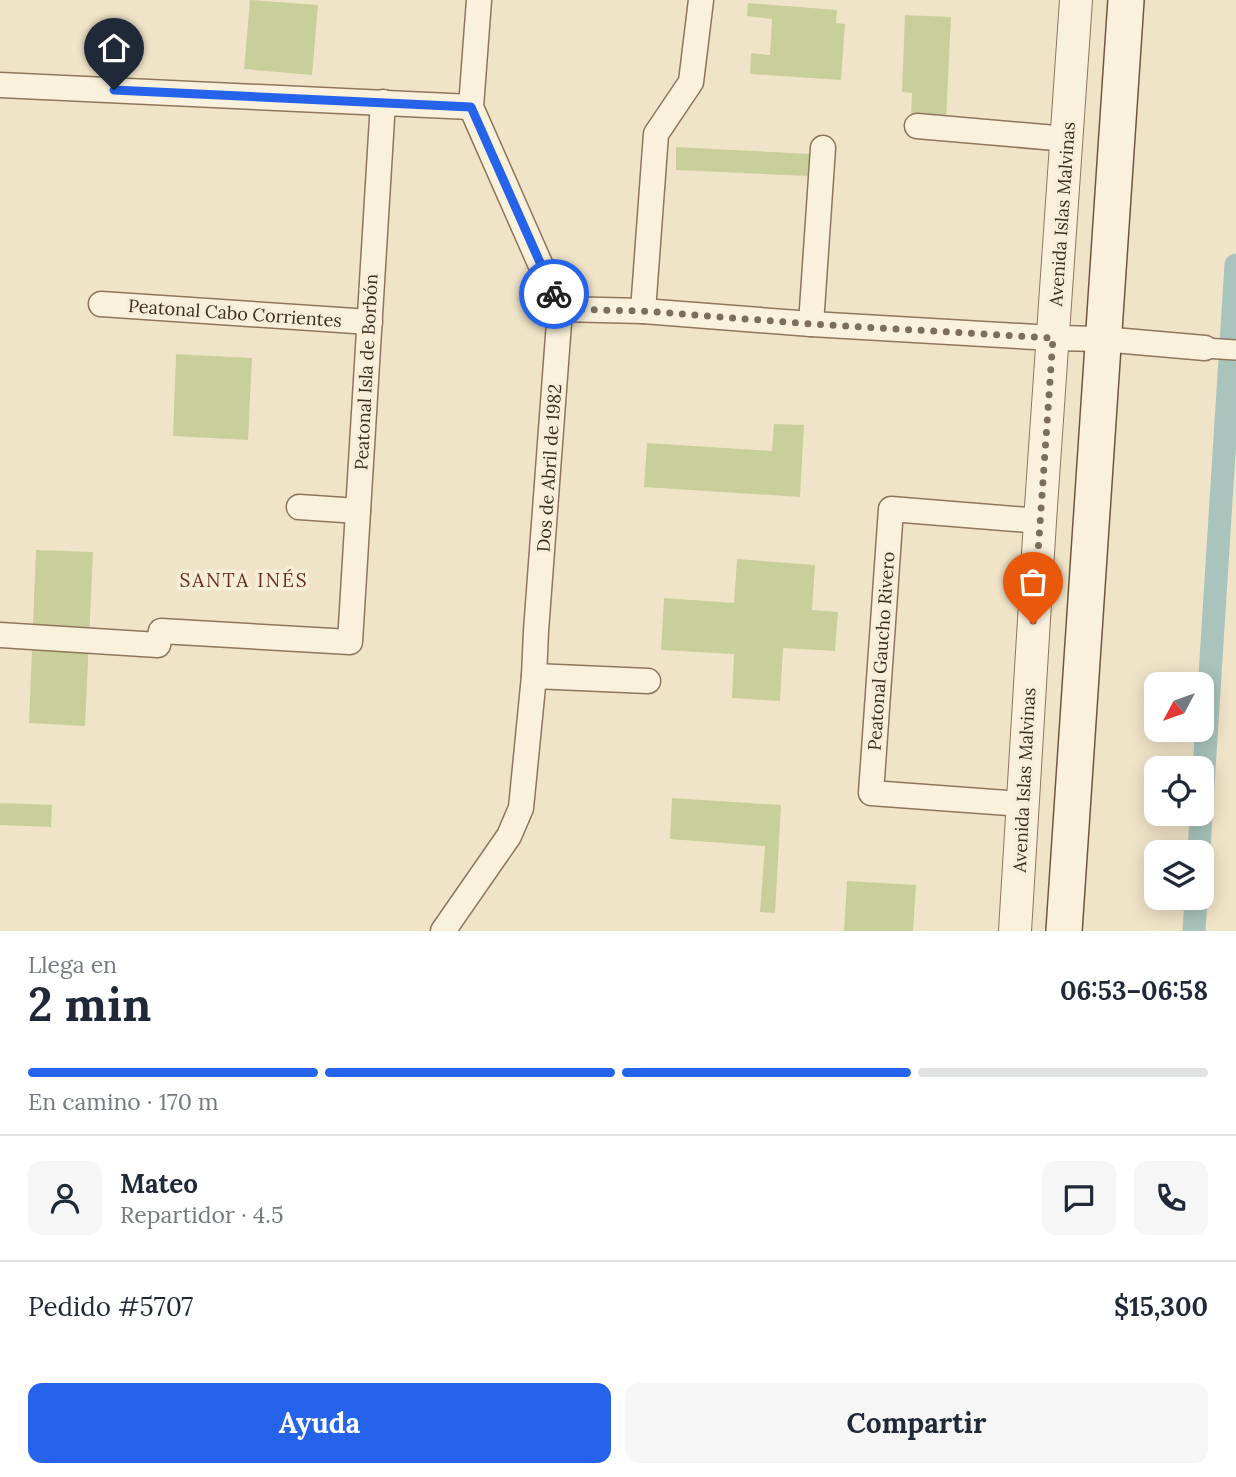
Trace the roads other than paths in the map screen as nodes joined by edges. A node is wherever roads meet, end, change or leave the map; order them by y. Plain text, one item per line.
1 (479, 0) edge
2 (701, 0) edge
3 (1076, 0) edge
4 (1126, 0) edge
5 (0, 85) edge
6 (383, 102) junction
7 (471, 107) junction
8 (917, 127) dead end
9 (1067, 139) junction
10 (822, 148) dead end
11 (101, 304) dead end
12 (560, 309) junction
13 (643, 311) junction
14 (369, 322) junction
15 (811, 324) junction
16 (1053, 338) junction
17 (1102, 339) junction
18 (1205, 348) joint
19 (1236, 350) edge
20 (299, 507) dead end
21 (358, 511) junction
22 (1040, 522) junction
23 (0, 635) edge
24 (534, 676) junction
25 (648, 681) dead end
26 (1022, 804) junction
27 (443, 931) edge
28 (1015, 931) edge
29 (1064, 931) edge

1 - 7 street, Dos de Abril de 1982
2 - 13 street
3 - 9 street, Avenida Islas Malvinas
4 - 17 main road
5 - 6 street
6 - 7 street
6 - 14 street, Peatonal Isla de Borbón
7 - 12 street, Dos de Abril de 1982
8 - 9 street
9 - 16 street, Avenida Islas Malvinas
10 - 15 street
11 - 14 street, Peatonal Cabo Corrientes
12 - 13 street
12 - 24 street, Dos de Abril de 1982
13 - 15 street
14 - 21 street, Peatonal Isla de Borbón
15 - 16 street
16 - 17 street
16 - 22 street, Avenida Islas Malvinas
17 - 18 street
17 - 29 main road
18 - 19 street
20 - 21 street
21 - 23 street, Peatonal Isla de Borbón
22 - 26 street, Avenida Islas Malvinas
22 - 26 street, Peatonal Gaucho Rivero
24 - 25 street
24 - 27 street, Dos de Abril de 1982
26 - 28 street, Avenida Islas Malvinas

